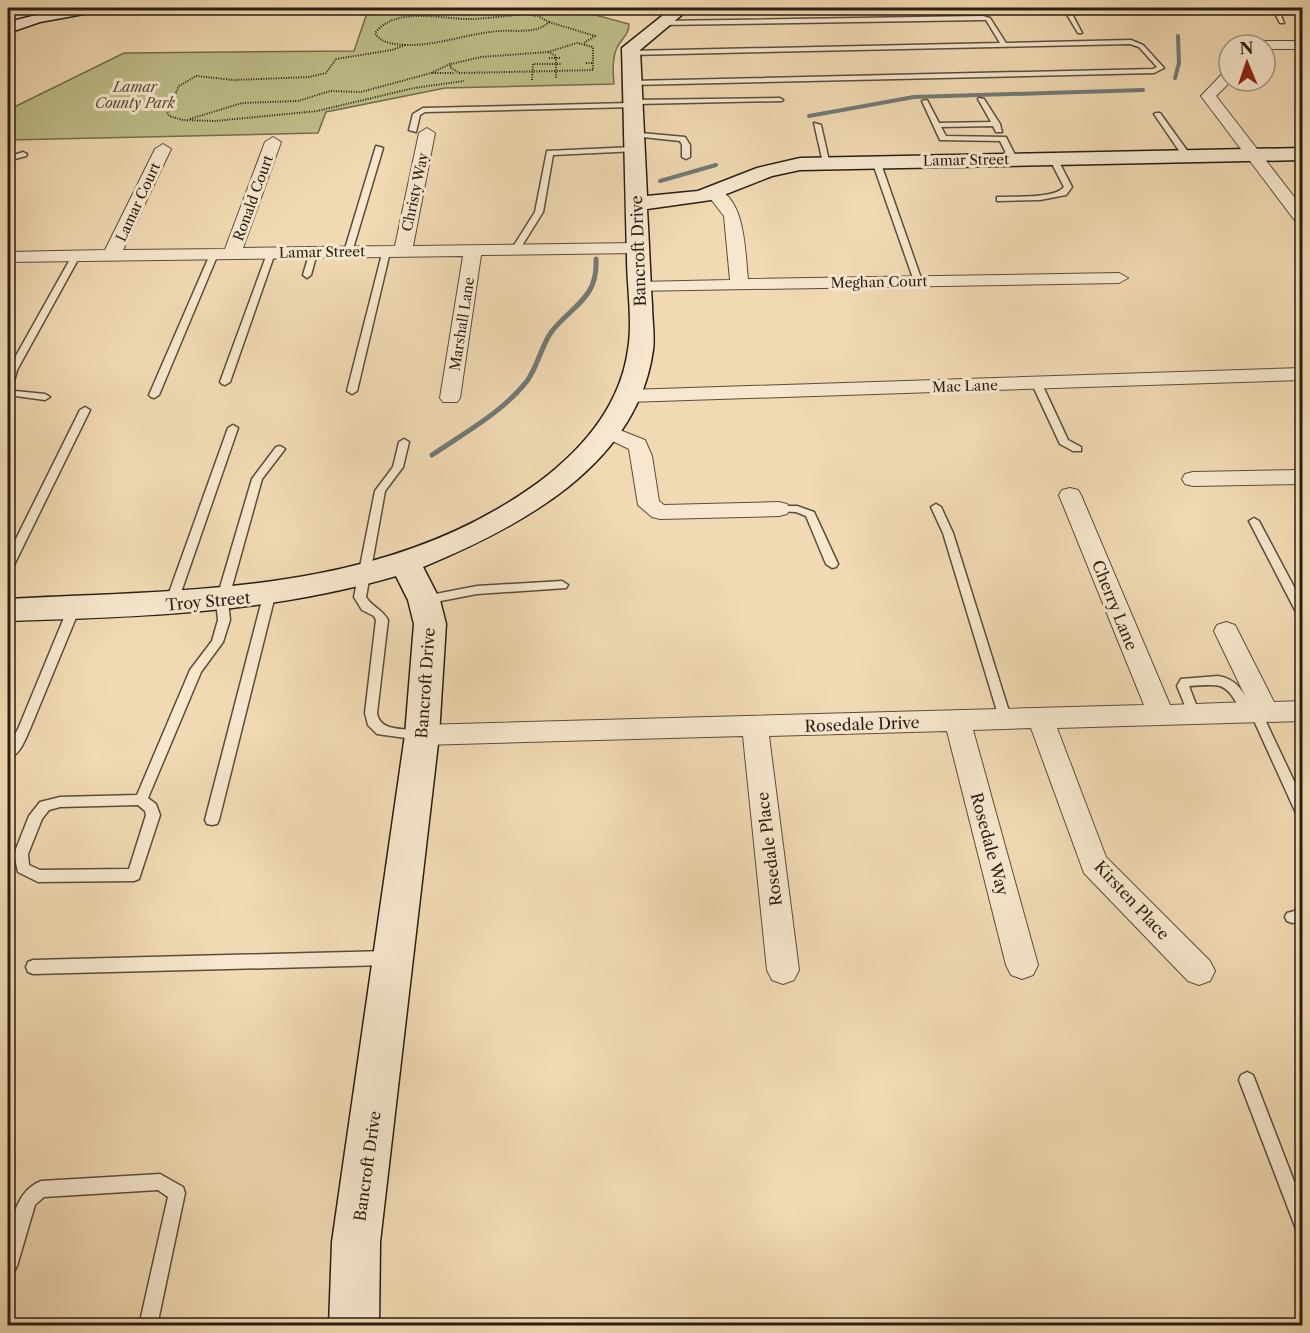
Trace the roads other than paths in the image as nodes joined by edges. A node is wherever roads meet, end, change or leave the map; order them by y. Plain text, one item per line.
1 (89, 8) edge
2 (682, 8) edge
3 (1066, 8) edge
4 (1275, 8) edge
5 (11, 22) edge
6 (1282, 22) dead end
7 (661, 23) junction
8 (1080, 32) dead end
9 (1004, 45) junction
10 (1277, 45) edge
11 (1302, 45) edge
12 (630, 53) junction
13 (1217, 87) edge
14 (633, 96) junction
15 (780, 99) dead end
16 (981, 99) dead end
17 (925, 101) dead end
18 (1158, 114) dead end
19 (996, 124) junction
20 (817, 125) dead end
21 (936, 125) junction
22 (420, 132) joint
23 (1003, 139) junction
24 (273, 142) dead end
25 (634, 142) junction
26 (379, 148) dead end
27 (163, 149) dead end
28 (23, 154) dead end
29 (1302, 154) edge
30 (1254, 155) junction
31 (1187, 156) junction
32 (686, 157) dead end
33 (1053, 158) junction
34 (8, 159) edge
35 (1013, 159) junction
36 (876, 161) junction
37 (827, 163) junction
38 (714, 193) junction
39 (1000, 199) dead end
40 (636, 203) junction
41 (1302, 218) edge
42 (637, 248) junction
43 (473, 250) junction
44 (514, 250) junction
45 (394, 251) junction
46 (313, 252) junction
47 (348, 252) junction
48 (271, 253) junction
49 (223, 254) junction
50 (112, 255) junction
51 (76, 256) junction
52 (8, 257) edge
53 (307, 275) dead end
54 (1119, 278) dead end
55 (918, 281) junction
56 (740, 285) junction
57 (639, 287) junction
58 (1302, 374) edge
59 (225, 382) dead end
60 (1037, 384) junction
61 (352, 392) dead end
62 (154, 395) dead end
63 (628, 396) junction
64 (45, 397) dead end
65 (450, 398) dead end
66 (84, 410) dead end
67 (233, 428) dead end
68 (607, 431) junction
69 (404, 442) dead end
70 (280, 449) dead end
71 (1077, 449) dead end
72 (1302, 477) edge
73 (1193, 479) dead end
74 (1070, 495) dead end
75 (936, 507) dead end
76 (778, 509) joint
77 (1254, 521) dead end
78 (405, 562) junction
79 (832, 564) dead end
80 (8, 565) edge
81 (363, 575) junction
82 (562, 585) dead end
83 (269, 596) junction
84 (423, 600) junction
85 (222, 601) junction
86 (171, 605) junction
87 (74, 608) junction
88 (8, 610) edge
89 (1302, 612) edge
90 (1226, 631) dead end
91 (1302, 711) edge
92 (1256, 712) junction
93 (1161, 715) junction
94 (1006, 720) junction
95 (1041, 720) junction
96 (958, 722) junction
97 (755, 727) junction
98 (422, 735) junction
99 (8, 754) edge
100 (141, 800) junction
101 (1302, 811) edge
102 (212, 820) dead end
103 (395, 958) junction
104 (1022, 965) dead end
105 (33, 967) dead end
106 (783, 970) dead end
107 (1199, 971) dead end
108 (1247, 1080) dead end
109 (1302, 1224) edge
110 (8, 1266) edge
111 (148, 1326) edge
112 (354, 1326) edge

1 - 5 street
2 - 7 street
3 - 8 lane
4 - 6 lane
7 - 9 lane
7 - 12 street
9 - 12 lane
9 - 14 lane
10 - 11 street
12 - 14 street, Bancroft Drive
13 - 30 street
14 - 15 lane
14 - 22 lane
14 - 25 street, Bancroft Drive
16 - 19 lane
17 - 21 lane
18 - 31 lane
19 - 21 lane
19 - 23 lane
20 - 37 lane
21 - 23 lane
22 - 45 street, Christy Way
23 - 35 lane
24 - 49 street, Ronald Court
25 - 32 lane
25 - 40 street, Bancroft Drive
25 - 44 lane
26 - 47 lane
27 - 50 street, Lamar Court
28 - 34 lane
29 - 30 street, Lamar Street
30 - 31 street, Lamar Street
30 - 41 street
31 - 33 street, Lamar Street
33 - 35 street, Lamar Street
33 - 39 lane
35 - 36 street, Lamar Street
36 - 37 street, Lamar Street
36 - 55 lane
37 - 38 street, Lamar Street
38 - 40 street, Lamar Street
38 - 56 street
40 - 42 street, Bancroft Drive
42 - 44 street, Lamar Street
42 - 57 street, Bancroft Drive
43 - 44 street, Lamar Street
43 - 45 street, Lamar Street
43 - 65 street, Marshall Lane
45 - 47 street, Lamar Street
45 - 61 lane
46 - 47 street, Lamar Street
46 - 48 street, Lamar Street
46 - 53 lane
48 - 49 street, Lamar Street
48 - 59 lane
49 - 50 street, Lamar Street
49 - 62 lane
50 - 51 street, Lamar Street
51 - 52 street, Lamar Street
51 - 64 lane
54 - 55 street, Meghan Court
55 - 56 street, Meghan Court
56 - 57 street, Meghan Court
57 - 63 street, Bancroft Drive
58 - 60 street, Mac Lane
60 - 63 street, Mac Lane
60 - 71 lane
63 - 68 street, Bancroft Drive
66 - 80 lane
67 - 86 lane
68 - 76 street
68 - 78 street, Bancroft Drive
69 - 81 lane
70 - 85 lane
72 - 73 street
74 - 93 street, Cherry Lane
75 - 94 lane
76 - 79 lane
77 - 89 lane
78 - 81 street, Troy Street
78 - 84 street, Bancroft Drive
81 - 83 street, Troy Street
81 - 98 lane
82 - 84 lane
83 - 85 street, Troy Street
83 - 102 lane
84 - 98 street, Bancroft Drive
85 - 86 street, Troy Street
85 - 100 lane
86 - 87 street, Troy Street
87 - 88 street, Troy Street
87 - 99 lane
90 - 92 street
91 - 92 street, Rosedale Drive
92 - 93 street, Rosedale Drive
92 - 101 lane
93 - 95 street, Rosedale Drive
94 - 95 street, Rosedale Drive
94 - 96 street, Rosedale Drive
95 - 107 street, Kirsten Place
96 - 97 street, Rosedale Drive
96 - 104 street, Rosedale Way
97 - 98 street, Rosedale Drive
97 - 106 street, Rosedale Place
98 - 103 street, Bancroft Drive
100 - 100 lane
103 - 105 lane
103 - 112 street, Bancroft Drive
108 - 109 lane
110 - 111 lane

